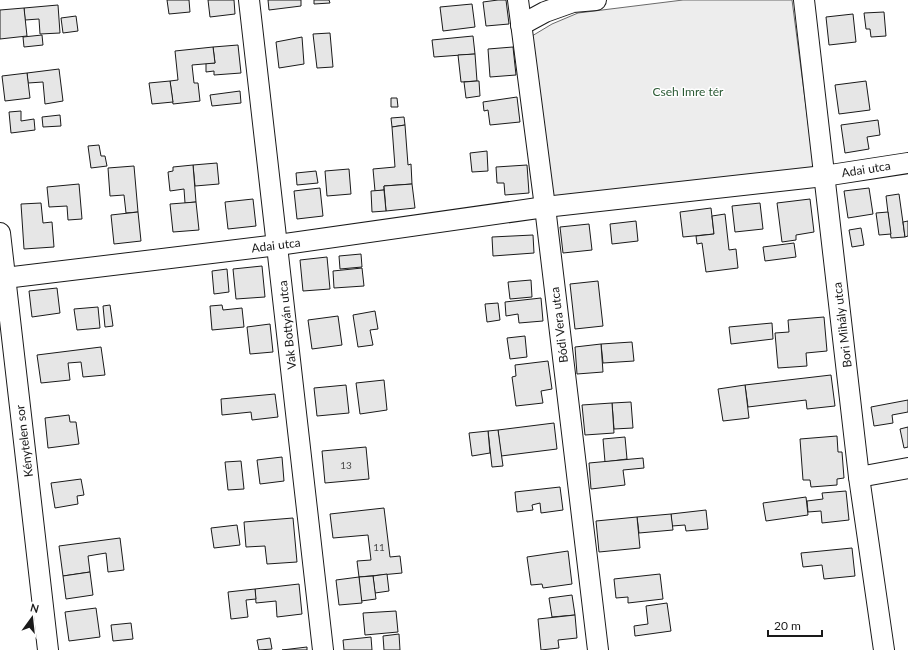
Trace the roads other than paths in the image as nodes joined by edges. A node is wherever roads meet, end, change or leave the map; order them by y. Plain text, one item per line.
1 (249, 0) edge
2 (518, 0) edge
3 (596, 0) edge
4 (804, 0) edge
5 (521, 25) junction
6 (908, 163) edge
7 (824, 176) junction
8 (545, 207) junction
9 (0, 233) edge
10 (278, 245) junction
11 (5, 278) junction
12 (908, 468) edge
13 (859, 477) junction
14 (48, 650) edge
15 (323, 650) edge
16 (598, 650) edge
17 (884, 650) edge

1 - 10 street, Vak Bottyán utca
2 - 5 street, Bódi Vera utca
3 - 5 street
4 - 7 street, Bori Mihály utca
5 - 8 street, Bódi Vera utca
6 - 7 street, Adai utca
7 - 8 street
7 - 13 street, Bori Mihály utca
8 - 10 street, Adai utca
8 - 16 street, Bódi Vera utca
9 - 11 street, Kénytelen sor
10 - 11 street, Adai utca
10 - 15 street, Vak Bottyán utca
11 - 14 street, Kénytelen sor
12 - 13 street
13 - 17 street, Bori Mihály utca

